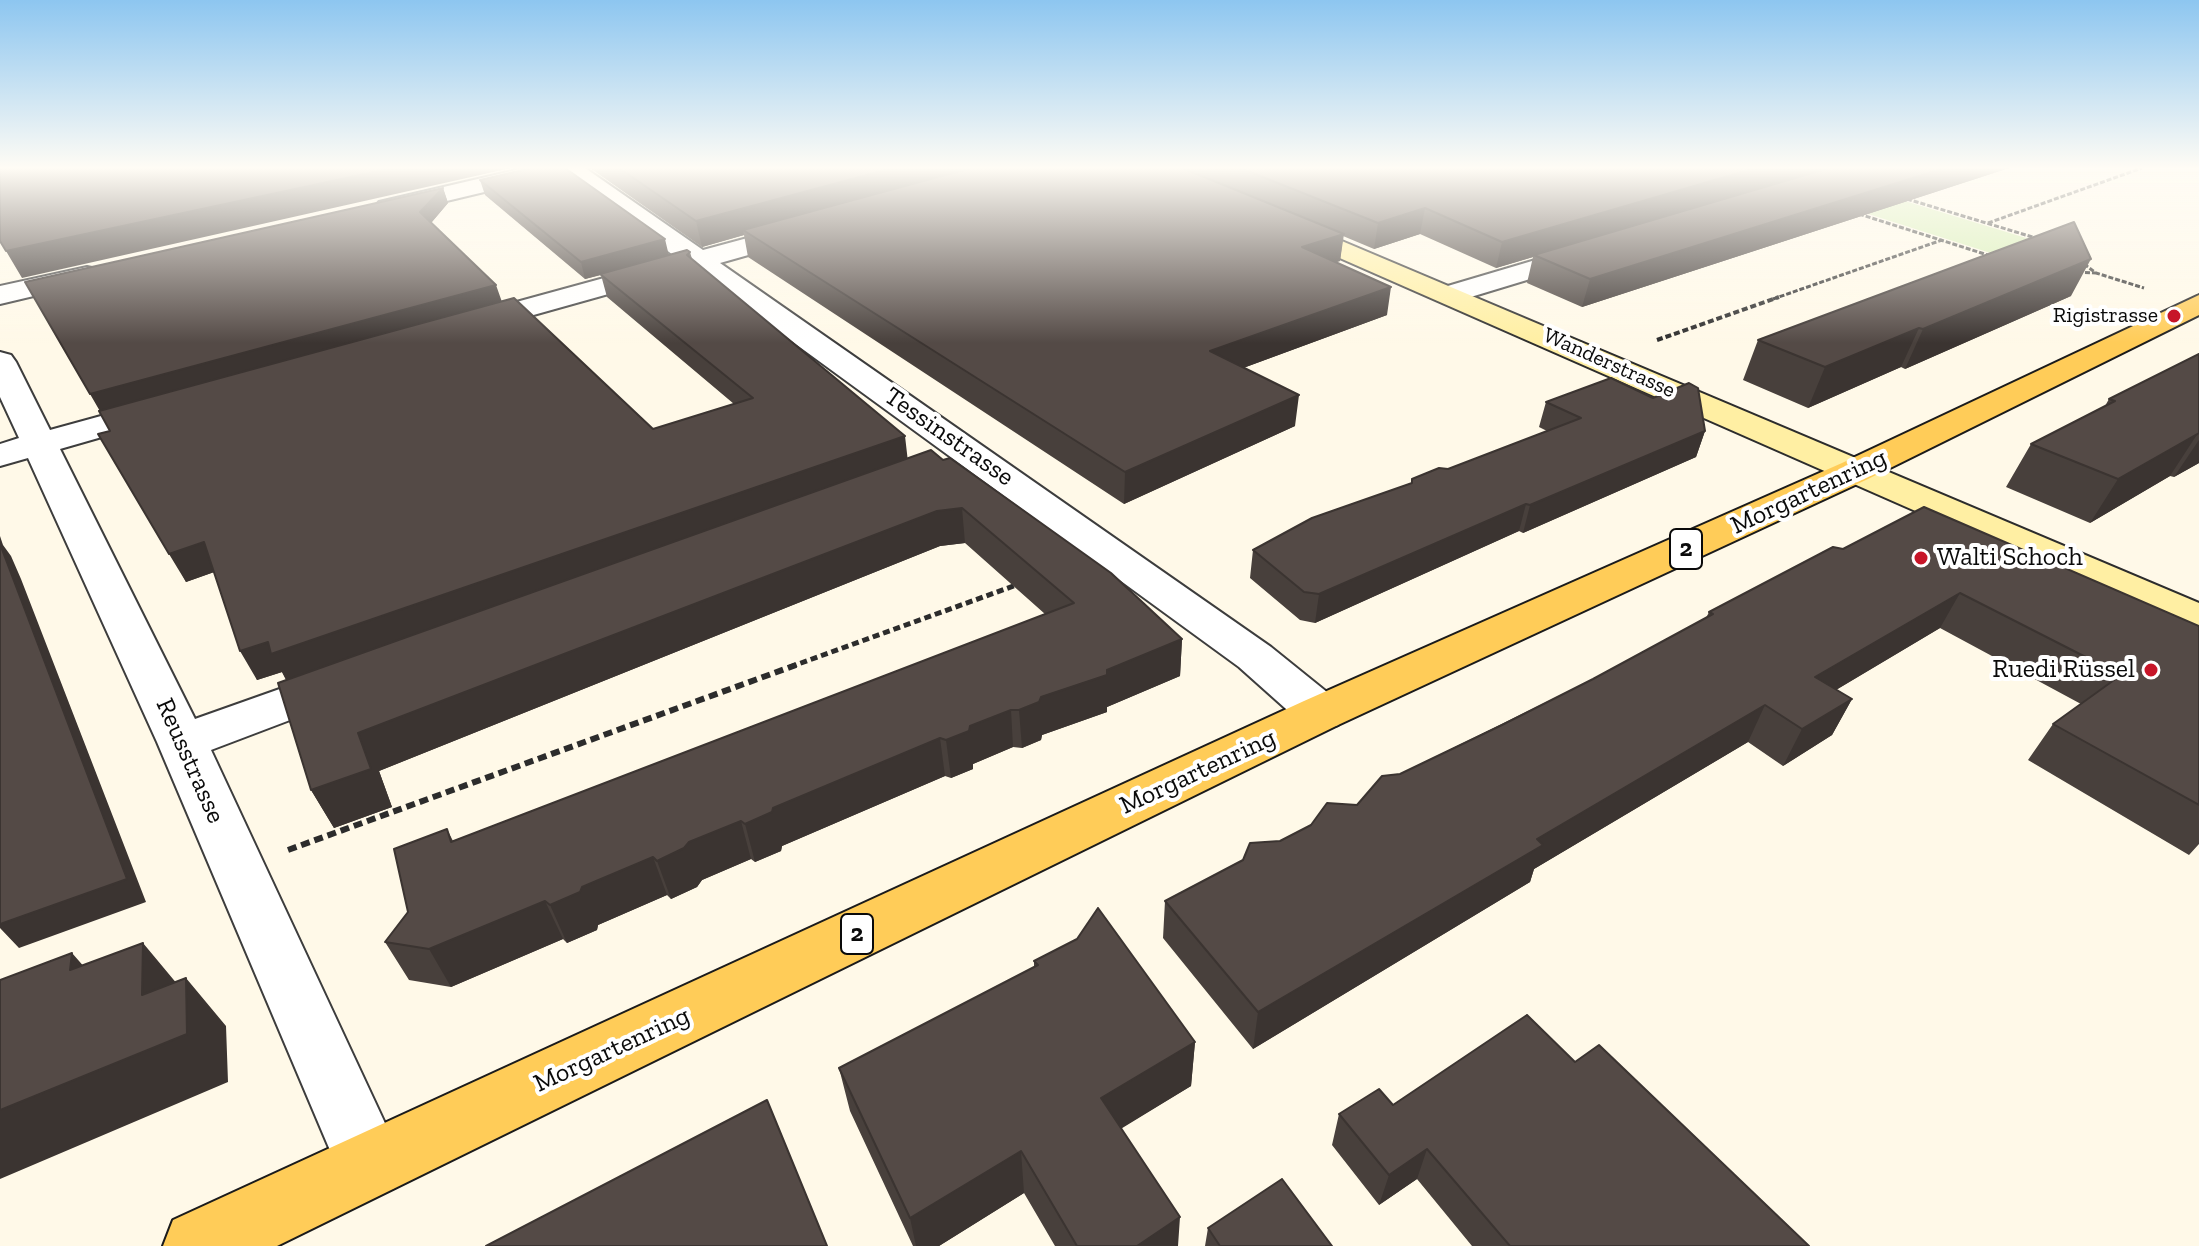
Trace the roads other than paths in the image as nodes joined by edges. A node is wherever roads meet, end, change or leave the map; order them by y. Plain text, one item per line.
1 (651, 226) edge
2 (818, 226) edge
3 (1289, 226) edge
4 (1608, 246) edge
5 (699, 260) junction
6 (108, 270) edge
7 (1451, 294) junction
8 (0, 295) edge
9 (2199, 304) edge
10 (439, 332) edge
11 (0, 362) edge
12 (194, 400) edge
13 (20, 449) edge
14 (973, 454) junction
15 (928, 470) edge
16 (1855, 471) junction
17 (2199, 619) edge
18 (376, 671) edge
19 (1321, 713) junction
20 (182, 742) junction
21 (370, 1164) junction
22 (199, 1246) edge

1 - 5 street, Tessinstrasse
2 - 5 street
3 - 7 street, Wanderstrasse
4 - 7 street
5 - 10 street
5 - 14 street, Tessinstrasse
6 - 8 street
7 - 16 street, Wanderstrasse
9 - 16 main road, Morgartenring / 2
11 - 13 street, Reusstrasse
12 - 13 street
13 - 20 street, Reusstrasse
14 - 15 street
14 - 19 street, Tessinstrasse
16 - 17 street, Wanderstrasse
16 - 19 main road, Morgartenring / 2
18 - 20 street
19 - 21 main road, Morgartenring / 2
20 - 21 street, Reusstrasse
21 - 22 main road, Morgartenring / 2

